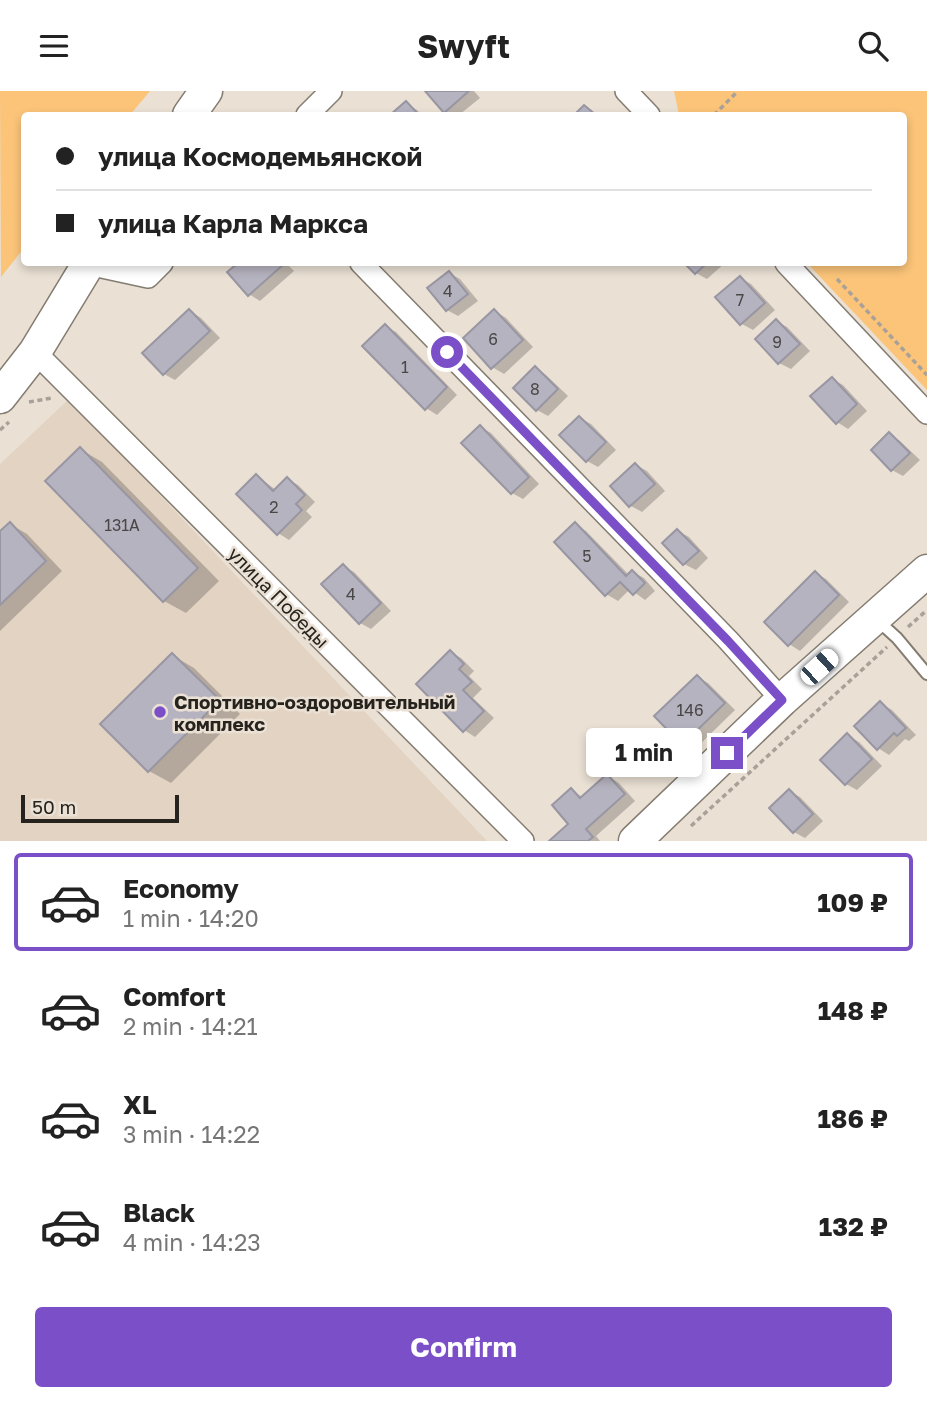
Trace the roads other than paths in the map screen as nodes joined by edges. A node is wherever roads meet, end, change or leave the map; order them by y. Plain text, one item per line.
1 (206, 91) edge
2 (331, 91) edge
3 (626, 91) edge
4 (191, 112) edge
5 (310, 112) edge
6 (646, 112) edge
7 (87, 266) edge
8 (102, 266) edge
9 (159, 266) edge
10 (364, 266) edge
11 (789, 266) edge
12 (35, 352) junction
13 (13, 407) edge
14 (927, 413) edge
15 (927, 571) edge
16 (886, 627) junction
17 (927, 674) edge
18 (782, 700) junction
19 (523, 841) edge
20 (635, 841) edge

1 - 4 street
2 - 5 street
3 - 6 street
7 - 12 street
8 - 9 street
10 - 18 street
11 - 14 street
12 - 13 street
12 - 19 street, улица Победы
15 - 16 street
16 - 17 lane
16 - 18 street
18 - 20 street

